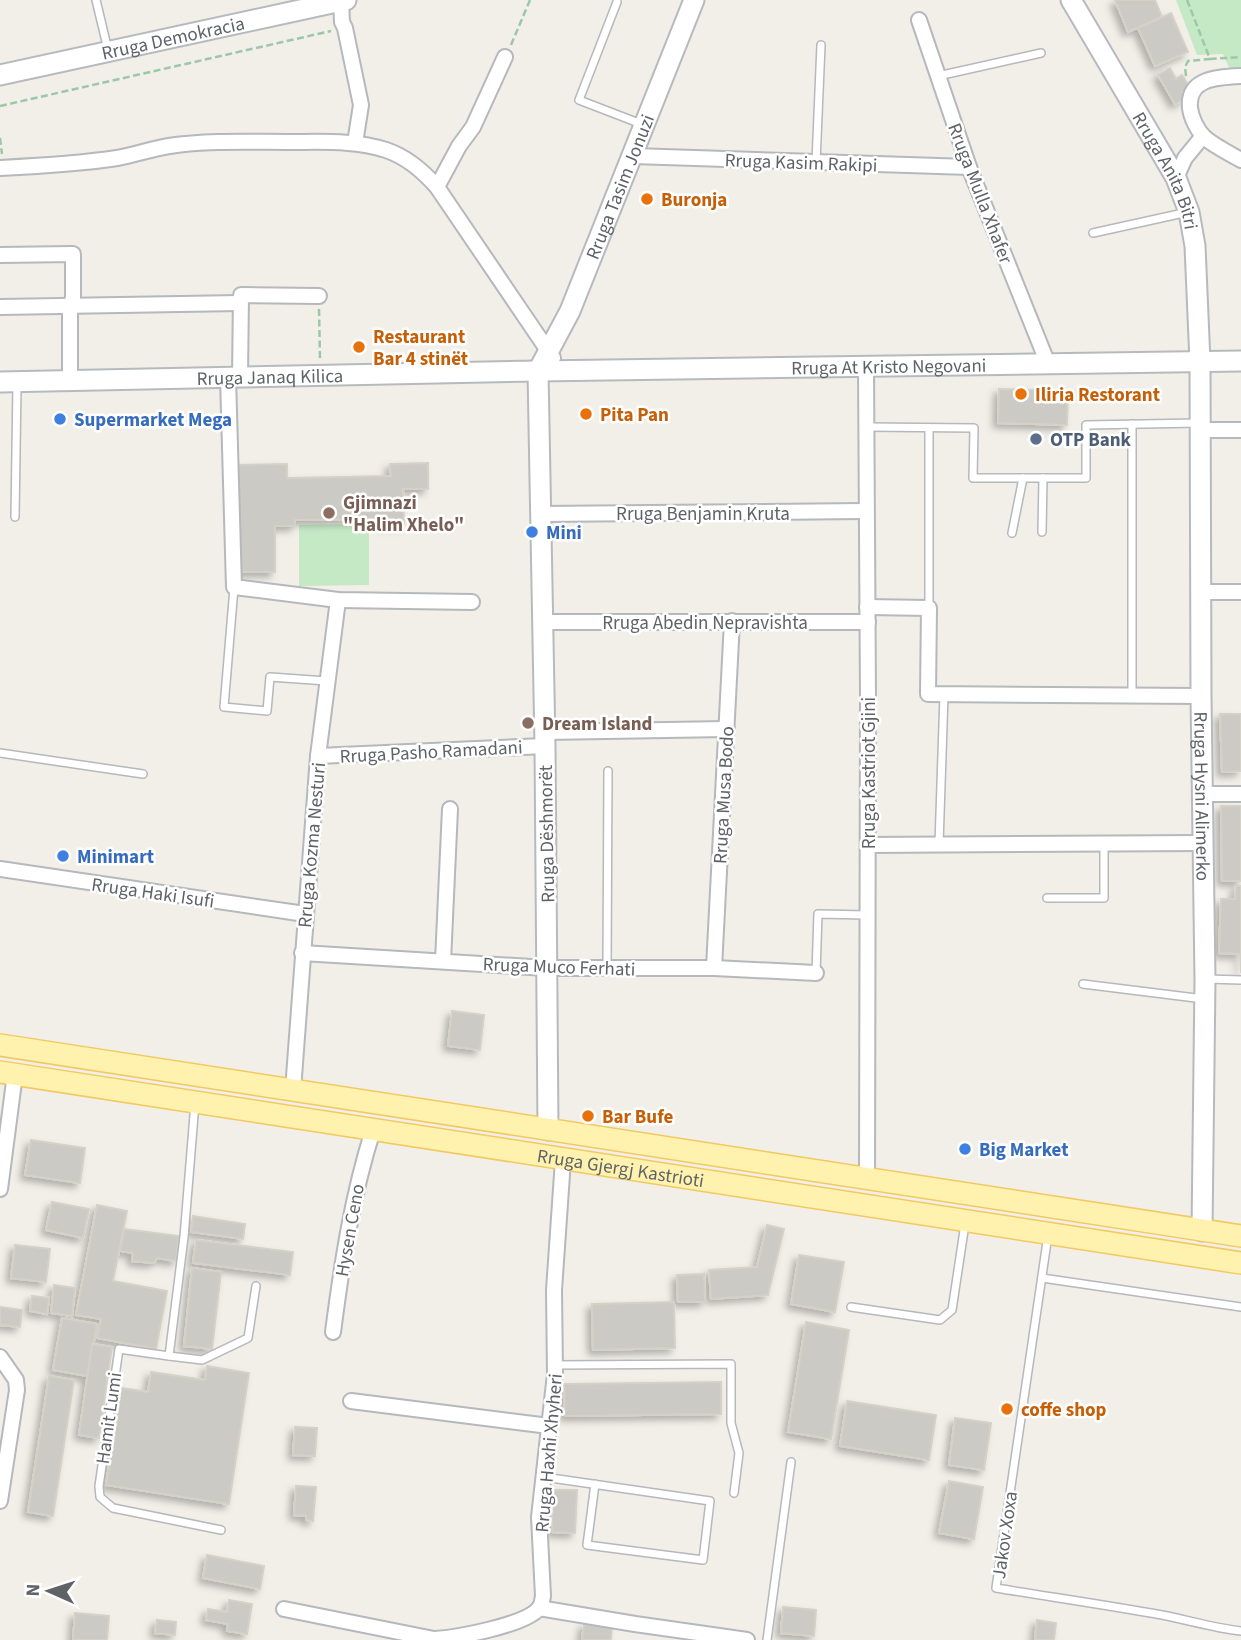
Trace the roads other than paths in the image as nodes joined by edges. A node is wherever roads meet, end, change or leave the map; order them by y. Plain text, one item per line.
1 (96, 0) edge
2 (342, 0) edge
3 (694, 0) edge
4 (1070, 0) edge
5 (617, 2) dead end
6 (919, 20) dead end
7 (821, 45) dead end
8 (108, 51) junction
9 (1041, 53) dead end
10 (505, 57) road end
11 (0, 75) edge
12 (938, 76) junction
13 (1241, 76) edge
14 (645, 125) junction
15 (1203, 135) junction
16 (355, 143) junction
17 (633, 156) junction
18 (1241, 160) edge
19 (816, 162) junction
20 (969, 167) junction
21 (0, 168) edge
22 (1176, 178) junction
23 (437, 187) junction
24 (1189, 212) junction
25 (1093, 233) dead end
26 (0, 255) edge
27 (319, 296) road end
28 (240, 303) junction
29 (71, 306) junction
30 (0, 307) edge
31 (549, 351) junction
32 (1241, 361) edge
33 (1200, 362) junction
34 (1048, 364) junction
35 (866, 367) junction
36 (538, 371) junction
37 (561, 371) junction
38 (234, 377) junction
39 (70, 380) junction
40 (8, 382) edge
41 (1132, 424) junction
42 (866, 427) junction
43 (1200, 427) junction
44 (929, 428) junction
45 (1241, 430) edge
46 (1023, 478) junction
47 (1043, 478) junction
48 (866, 512) junction
49 (540, 514) junction
50 (15, 517) dead end
51 (1042, 531) dead end
52 (1012, 533) dead end
53 (234, 587) junction
54 (1200, 592) junction
55 (1241, 592) edge
56 (338, 600) junction
57 (472, 602) dead end
58 (867, 607) junction
59 (929, 608) junction
60 (732, 621) junction
61 (542, 622) junction
62 (868, 622) junction
63 (327, 681) junction
64 (944, 694) junction
65 (1132, 695) junction
66 (1201, 696) junction
67 (727, 729) junction
68 (545, 739) junction
69 (0, 753) edge
70 (318, 756) junction
71 (608, 771) dead end
72 (143, 774) dead end
73 (1202, 794) junction
74 (1241, 794) edge
75 (450, 809) dead end
76 (1203, 843) junction
77 (939, 844) junction
78 (1104, 844) junction
79 (868, 845) junction
80 (0, 869) edge
81 (1047, 898) dead end
82 (305, 914) junction
83 (867, 915) junction
84 (302, 953) junction
85 (443, 961) junction
86 (547, 968) junction
87 (607, 968) junction
88 (714, 968) junction
89 (817, 973) joint
90 (1205, 979) junction
91 (1241, 980) edge
92 (1083, 984) dead end
93 (1205, 999) junction
94 (0, 1045) edge
95 (7, 1073) edge
96 (293, 1090) junction
97 (195, 1103) junction
98 (373, 1130) junction
99 (548, 1130) junction
100 (564, 1160) junction
101 (866, 1179) junction
102 (0, 1189) edge
103 (965, 1221) junction
104 (1202, 1231) junction
105 (1048, 1234) junction
106 (1241, 1236) edge
107 (1241, 1264) edge
108 (1042, 1279) junction
109 (256, 1286) dead end
110 (851, 1307) dead end
111 (1241, 1307) edge
112 (333, 1332) dead end
113 (169, 1356) junction
114 (0, 1357) edge
115 (555, 1365) junction
116 (351, 1401) dead end
117 (549, 1426) junction
118 (791, 1462) dead end
119 (544, 1476) junction
120 (595, 1484) junction
121 (734, 1493) dead end
122 (0, 1501) edge
123 (221, 1530) dead end
124 (539, 1608) junction
125 (284, 1609) dead end
126 (1241, 1631) edge
127 (434, 1639) edge
128 (747, 1640) edge
129 (767, 1640) edge

1 - 8 lane
2 - 8 main road, Rruga Demokracia
2 - 16 street
3 - 14 main road, Rruga Tasim Jonuzi
4 - 22 main road, Rruga Anita Bitri
5 - 14 lane
6 - 12 street, Rruga Mulla Xhafer
7 - 19 lane
8 - 11 main road, Rruga Demokracia
9 - 12 lane
10 - 23 street
12 - 20 street, Rruga Mulla Xhafer
13 - 15 street
14 - 17 main road, Rruga Tasim Jonuzi
15 - 18 street
15 - 22 street
16 - 21 street
16 - 23 street
17 - 19 street, Rruga Kasim Rakipi
17 - 31 main road, Rruga Tasim Jonuzi
19 - 20 street, Rruga Kasim Rakipi
20 - 34 street, Rruga Mulla Xhafer
22 - 24 main road, Rruga Anita Bitri
23 - 31 street
24 - 25 lane
24 - 33 main road, Rruga Anita Bitri
26 - 29 street
27 - 28 street
28 - 29 street
28 - 38 street
29 - 30 street
29 - 39 street
31 - 36 main road, Rruga Tasim Jonuzi
31 - 37 street
32 - 33 main road, Rruga At Kristo Negovani
33 - 34 main road, Rruga At Kristo Negovani
33 - 43 main road, Rruga Hysni Alimerko
34 - 35 main road, Rruga At Kristo Negovani
35 - 37 main road, Rruga At Kristo Negovani
35 - 42 street, Rruga Kastriot Gjini
36 - 37 main road, Rruga At Kristo Negovani
36 - 38 main road, Rruga Janaq Kilica
36 - 49 main road, Rruga Dëshmorët
38 - 39 main road, Rruga Janaq Kilica
38 - 53 street
39 - 40 main road, Rruga Janaq Kilica
40 - 50 lane
41 - 43 lane
41 - 47 lane
41 - 65 lane
42 - 44 lane
42 - 48 street, Rruga Kastriot Gjini
43 - 45 street
43 - 54 main road, Rruga Hysni Alimerko
44 - 46 lane
44 - 59 lane
46 - 47 lane
46 - 52 lane
47 - 51 lane
48 - 49 street, Rruga Benjamin Kruta
48 - 58 street, Rruga Kastriot Gjini
49 - 61 main road, Rruga Dëshmorët
53 - 56 street
53 - 63 lane
54 - 55 street
54 - 66 main road, Rruga Hysni Alimerko
56 - 57 street
56 - 63 street, Rruga Kozma Nesturi
58 - 59 street
58 - 62 street, Rruga Kastriot Gjini
59 - 64 street
60 - 61 street, Rruga Abedin Nepravishta
60 - 62 street, Rruga Abedin Nepravishta
60 - 67 street, Rruga Musa Bodo
61 - 68 main road, Rruga Dëshmorët
62 - 79 street, Rruga Kastriot Gjini
63 - 70 street, Rruga Kozma Nesturi
64 - 65 street
64 - 77 lane
65 - 66 street
66 - 73 main road, Rruga Hysni Alimerko
67 - 68 street, Rruga Pasho Ramadani
67 - 88 street, Rruga Musa Bodo
68 - 70 street, Rruga Pasho Ramadani
68 - 86 main road, Rruga Dëshmorët
69 - 72 lane
70 - 82 street, Rruga Kozma Nesturi
71 - 87 lane
73 - 74 street
73 - 76 main road, Rruga Hysni Alimerko
75 - 85 street
76 - 78 street
76 - 90 main road, Rruga Hysni Alimerko
77 - 78 street
77 - 79 street
78 - 81 lane
79 - 83 street, Rruga Kastriot Gjini
80 - 82 street, Rruga Haki Isufi
82 - 84 street, Rruga Kozma Nesturi
83 - 89 lane
83 - 101 street, Rruga Kastriot Gjini
84 - 85 street, Rruga Muco Ferhati
84 - 96 street, Rruga Kozma Nesturi
85 - 86 street, Rruga Muco Ferhati
86 - 87 street, Rruga Muco Ferhati
86 - 99 main road, Rruga Dëshmorët
87 - 88 street, Rruga Muco Ferhati
88 - 89 street, Rruga Muco Ferhati
90 - 91 lane
90 - 93 main road, Rruga Hysni Alimerko
92 - 93 lane
93 - 104 main road, Rruga Hysni Alimerko
94 - 96 main road, Rruga Gjergj Kastrioti
95 - 97 main road, Rruga Gjergj Kastrioti
95 - 102 street
96 - 99 main road, Rruga Gjergj Kastrioti
97 - 98 main road, Rruga Gjergj Kastrioti
97 - 113 lane
98 - 100 main road, Rruga Gjergj Kastrioti
98 - 112 street, Hysen Ceno
99 - 101 main road, Rruga Gjergj Kastrioti
100 - 103 main road, Rruga Gjergj Kastrioti
100 - 115 street, Rruga Haxhi Xhyheri
101 - 104 main road, Rruga Gjergj Kastrioti
103 - 105 main road, Rruga Gjergj Kastrioti
103 - 110 lane
104 - 106 main road, Rruga Gjergj Kastrioti
105 - 107 main road, Rruga Gjergj Kastrioti
105 - 108 lane, Jakov Xoxa
108 - 111 lane
108 - 126 lane, Jakov Xoxa
109 - 113 lane
113 - 123 lane, Hamit Lumi
114 - 122 street
115 - 117 street, Rruga Haxhi Xhyheri
115 - 121 lane
116 - 117 street
117 - 119 street, Rruga Haxhi Xhyheri
118 - 129 lane
119 - 120 lane
119 - 124 street, Rruga Haxhi Xhyheri
120 - 120 lane
124 - 127 street
124 - 128 street
125 - 127 street

